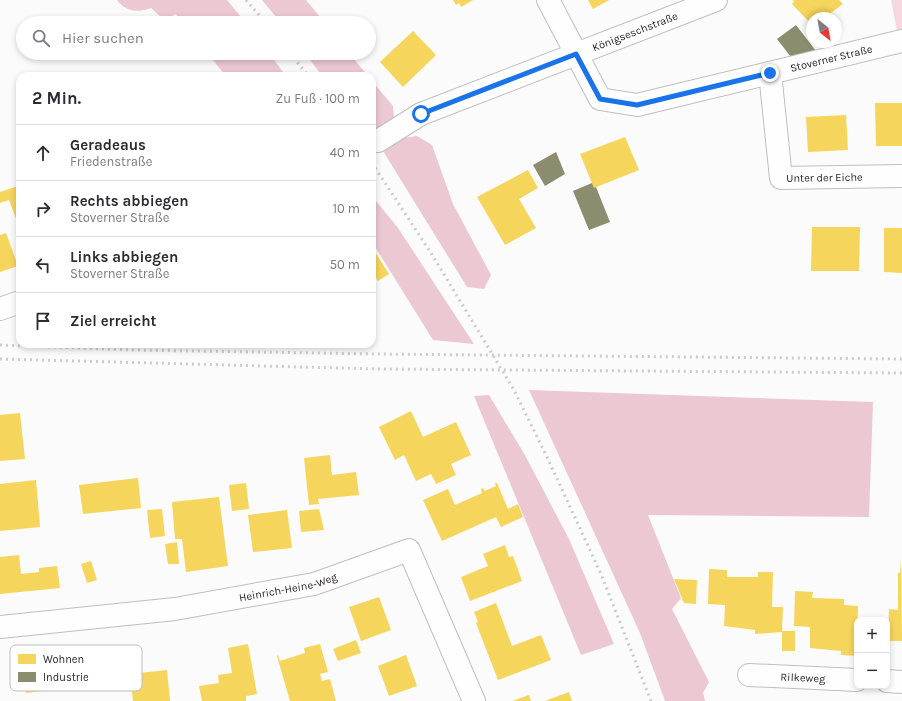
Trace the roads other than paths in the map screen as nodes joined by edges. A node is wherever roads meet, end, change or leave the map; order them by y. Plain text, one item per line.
1 (548, 0) edge
2 (716, 0) edge
3 (902, 40) edge
4 (576, 54) junction
5 (770, 73) junction
6 (378, 141) dead end
7 (902, 176) edge
8 (16, 303) edge
9 (0, 309) edge
10 (0, 627) edge
11 (749, 675) dead end
12 (854, 680) edge
13 (890, 681) edge
14 (902, 682) edge
15 (474, 701) edge

1 - 4 street
2 - 4 street, Königseschstraße
3 - 5 street, Stoverner Straße
4 - 5 street, Stoverner Straße
4 - 6 street, Königseschstraße
5 - 7 street, Unter der Eiche
8 - 9 street
10 - 15 street, Heinrich-Heine-Weg
11 - 12 street, Rilkeweg
13 - 14 street

